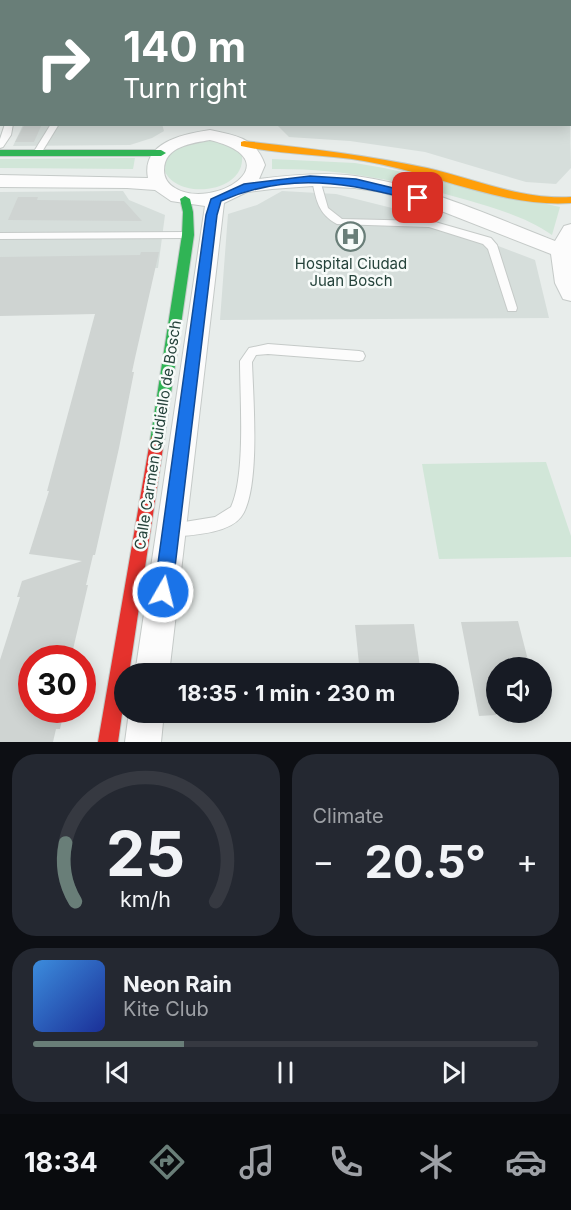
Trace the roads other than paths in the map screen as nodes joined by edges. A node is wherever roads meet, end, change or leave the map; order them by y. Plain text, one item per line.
1 (9, 126) edge
2 (54, 126) edge
3 (243, 144) junction
4 (0, 145) edge
5 (0, 153) edge
6 (37, 153) junction
7 (161, 153) junction
8 (316, 180) junction
9 (0, 181) edge
10 (159, 185) junction
11 (244, 187) junction
12 (185, 199) junction
13 (216, 199) junction
14 (571, 200) edge
15 (439, 205) junction
16 (429, 224) junction
17 (571, 231) edge
18 (188, 235) junction
19 (0, 236) edge
20 (560, 250) junction
21 (571, 293) edge
22 (512, 308) dead end
23 (359, 356) dead end
24 (171, 530) junction
25 (153, 663) edge
26 (146, 723) edge
27 (108, 742) edge
28 (143, 742) edge

1 - 4 lane
2 - 6 lane
3 - 7 street
3 - 11 street
3 - 14 street
5 - 6 street
6 - 7 street
7 - 10 street
8 - 11 street
8 - 15 street
8 - 16 lane
9 - 10 street
10 - 12 street
11 - 13 street
12 - 13 street
12 - 18 street, Calle Carmen Quidiello de Bosch
13 - 24 street, Calle Carmen Quidiello de Bosch
15 - 16 lane
15 - 20 street
16 - 22 lane
17 - 20 street
18 - 19 lane
18 - 27 street, Calle Carmen Quidiello de Bosch
20 - 21 street
23 - 24 lane
24 - 25 street, Calle Carmen Quidiello de Bosch
26 - 28 street

